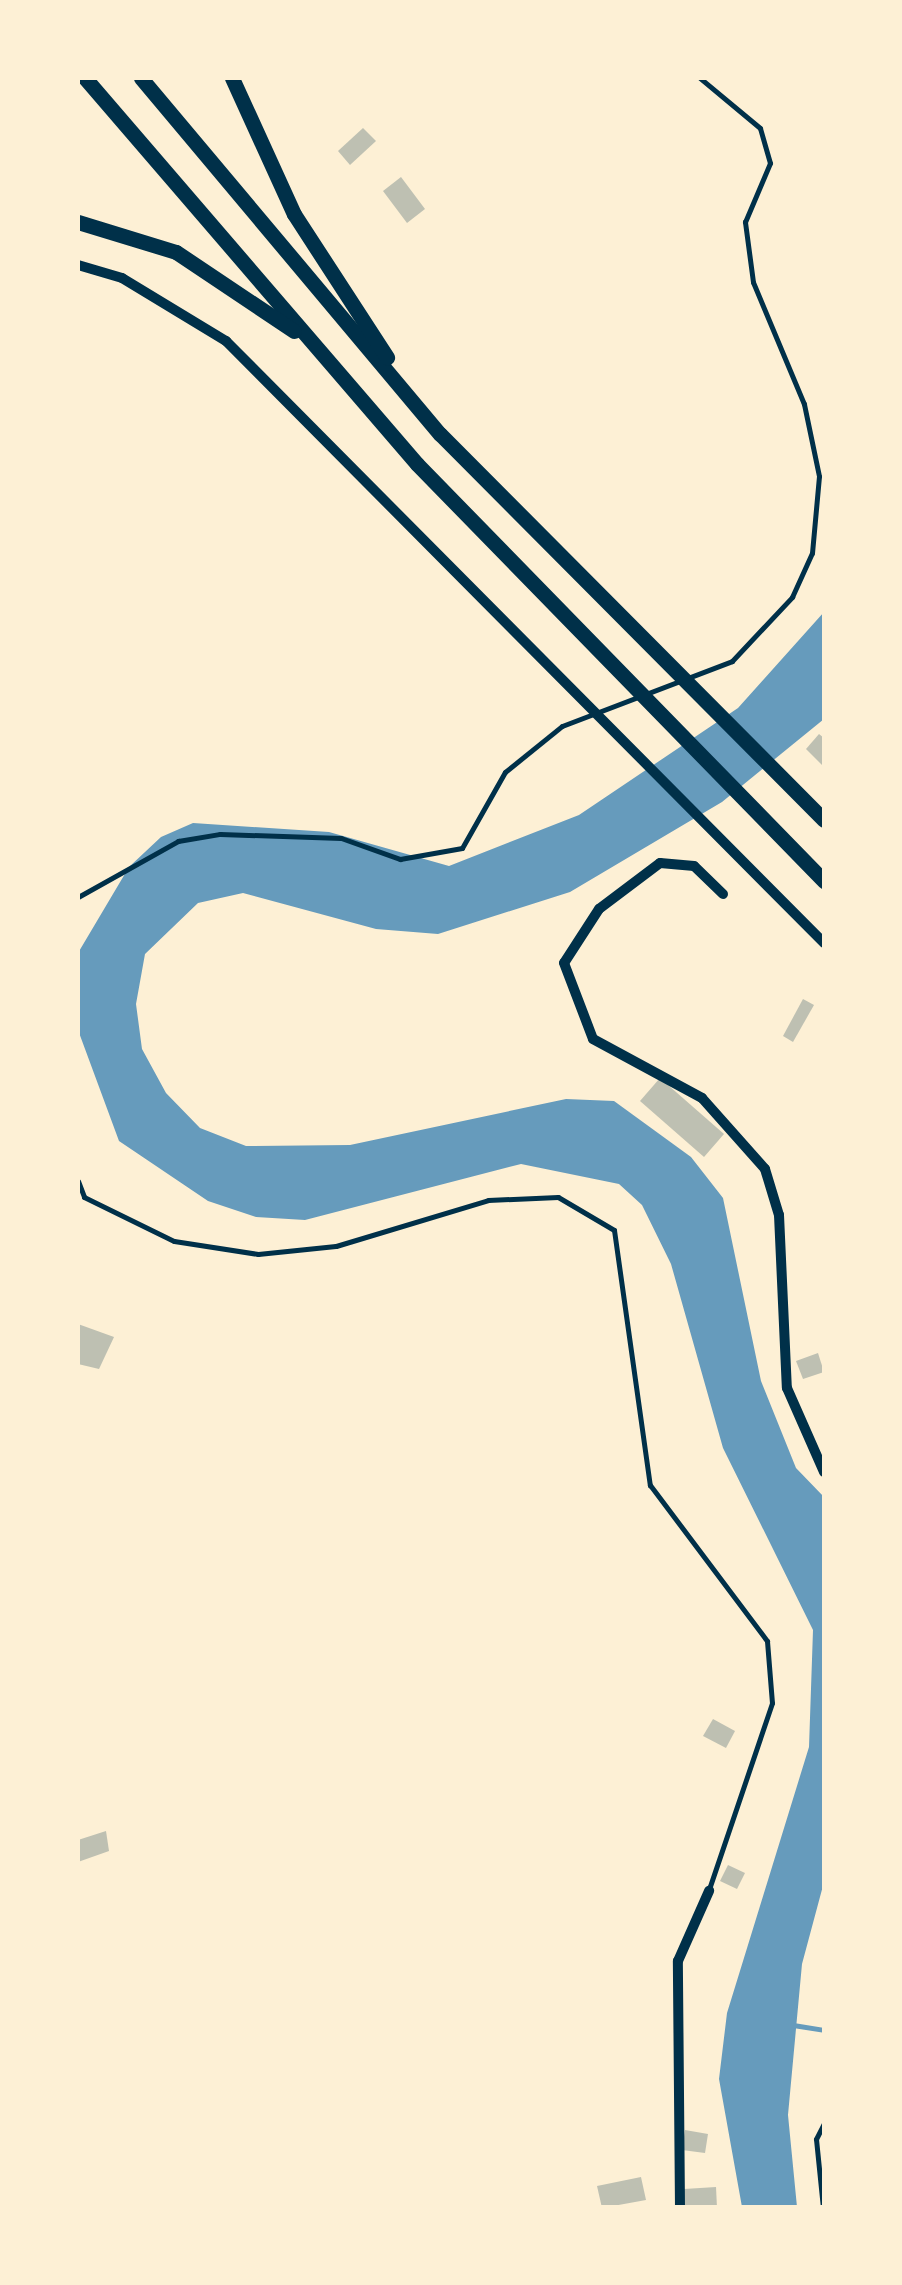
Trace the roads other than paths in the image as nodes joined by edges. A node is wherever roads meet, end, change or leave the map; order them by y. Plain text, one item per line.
1 (86, 78) edge
2 (140, 78) edge
3 (232, 78) edge
4 (700, 78) edge
5 (78, 222) edge
6 (78, 265) edge
7 (440, 434) junction
8 (417, 464) junction
9 (824, 820) edge
10 (819, 876) edge
11 (723, 894) dead end
12 (78, 897) edge
13 (824, 943) edge
14 (78, 1182) edge
15 (824, 1472) edge
16 (708, 1891) joint
17 (824, 2123) edge
18 (680, 2208) edge
19 (823, 2208) edge

1 - 8 highway
2 - 7 highway
3 - 7 highway
4 - 12 lane
5 - 8 highway
6 - 13 street
7 - 9 highway
8 - 10 highway
11 - 15 street
14 - 16 lane
16 - 18 street
17 - 19 lane

